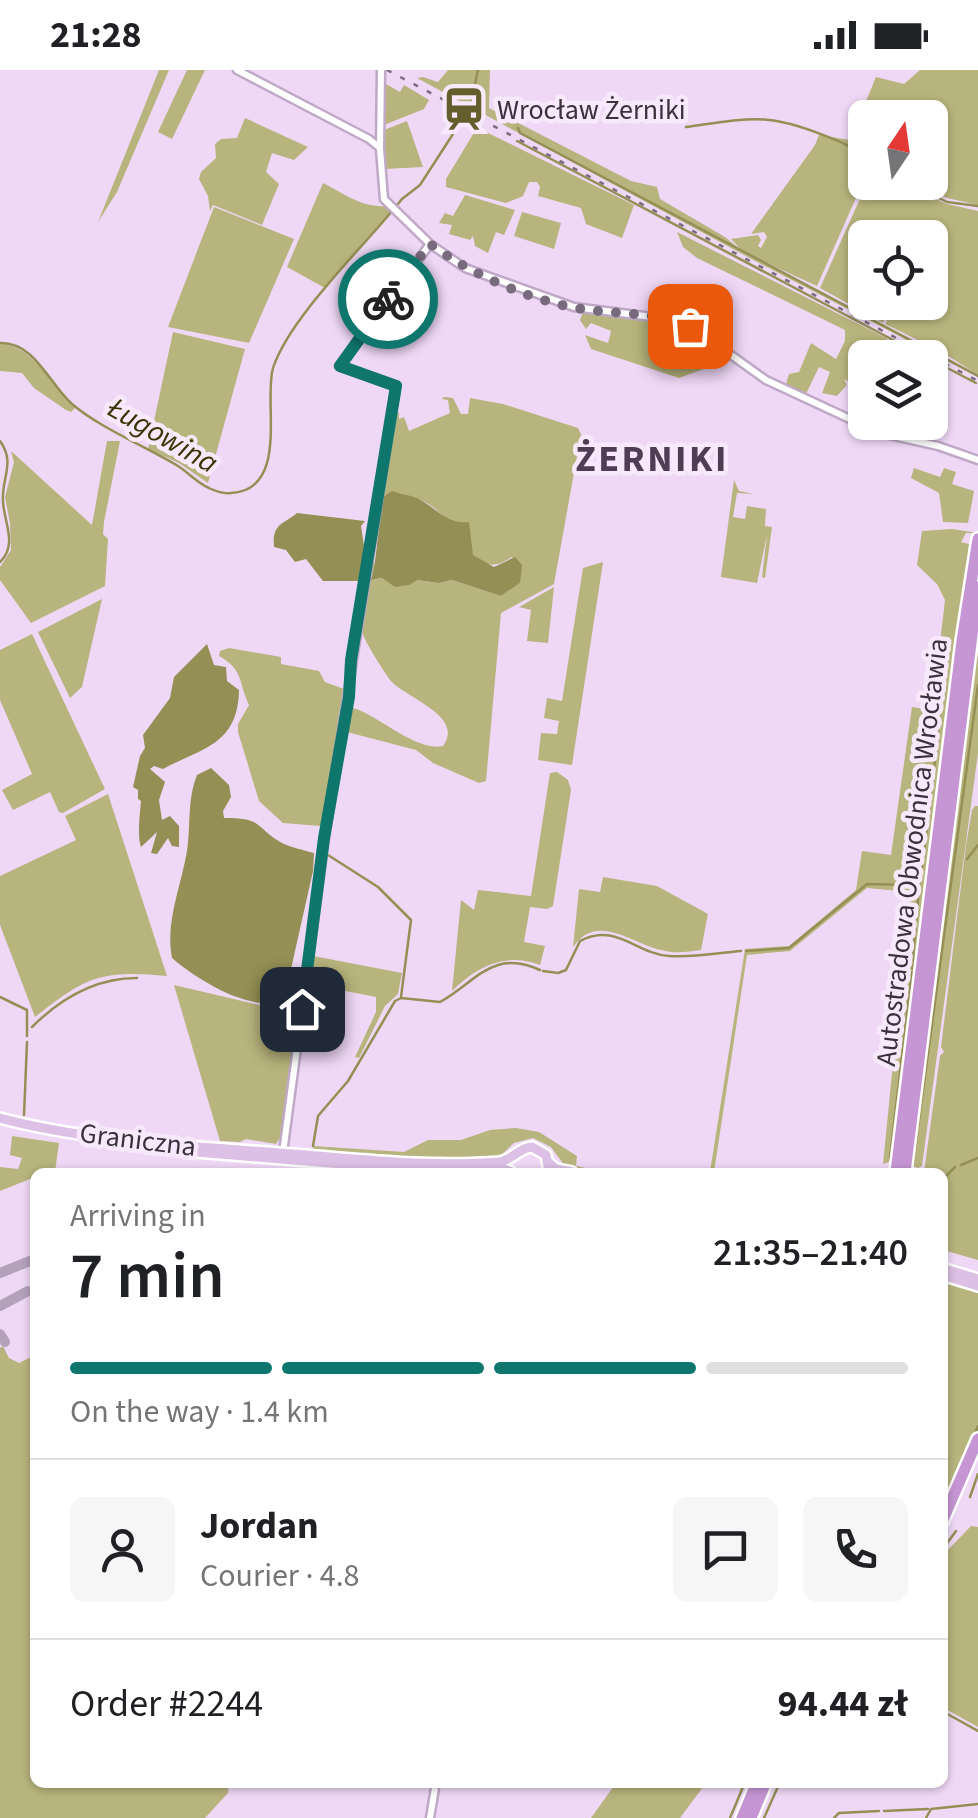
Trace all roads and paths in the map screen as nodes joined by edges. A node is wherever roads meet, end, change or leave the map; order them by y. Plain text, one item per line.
1 (237, 70) edge
2 (382, 70) edge
3 (380, 128) junction
4 (361, 135) junction
5 (380, 149) junction
6 (430, 244) junction
7 (978, 460) edge
8 (978, 541) edge
9 (978, 586) edge
10 (0, 1121) edge
11 (283, 1153) junction
12 (514, 1156) junction
13 (395, 1168) edge
14 (512, 1168) edge
15 (549, 1168) edge
16 (896, 1168) edge
17 (905, 1168) edge
18 (948, 1273) edge
19 (978, 1283) edge
20 (978, 1438) edge
21 (978, 1455) edge
22 (955, 1505) junction
23 (948, 1513) edge
24 (948, 1520) edge
25 (435, 1788) edge
26 (754, 1788) edge
27 (764, 1788) edge
28 (430, 1818) edge
29 (742, 1818) edge
30 (751, 1818) edge

1 - 4 street
2 - 3 street
3 - 4 street
3 - 5 street
4 - 5 street
5 - 6 street
6 - 7 street
6 - 11 street
8 - 16 highway, Autostradowa Obwodnica Wrocławia
9 - 17 highway, Autostradowa Obwodnica Wrocławia
10 - 11 main road, Graniczna
10 - 13 main road, Graniczna
11 - 12 main road, Graniczna
12 - 14 main road
12 - 15 main road, Graniczna
18 - 19 main road
20 - 22 highway
21 - 22 highway
22 - 23 highway
22 - 24 highway
25 - 28 street
26 - 29 highway
27 - 30 highway

